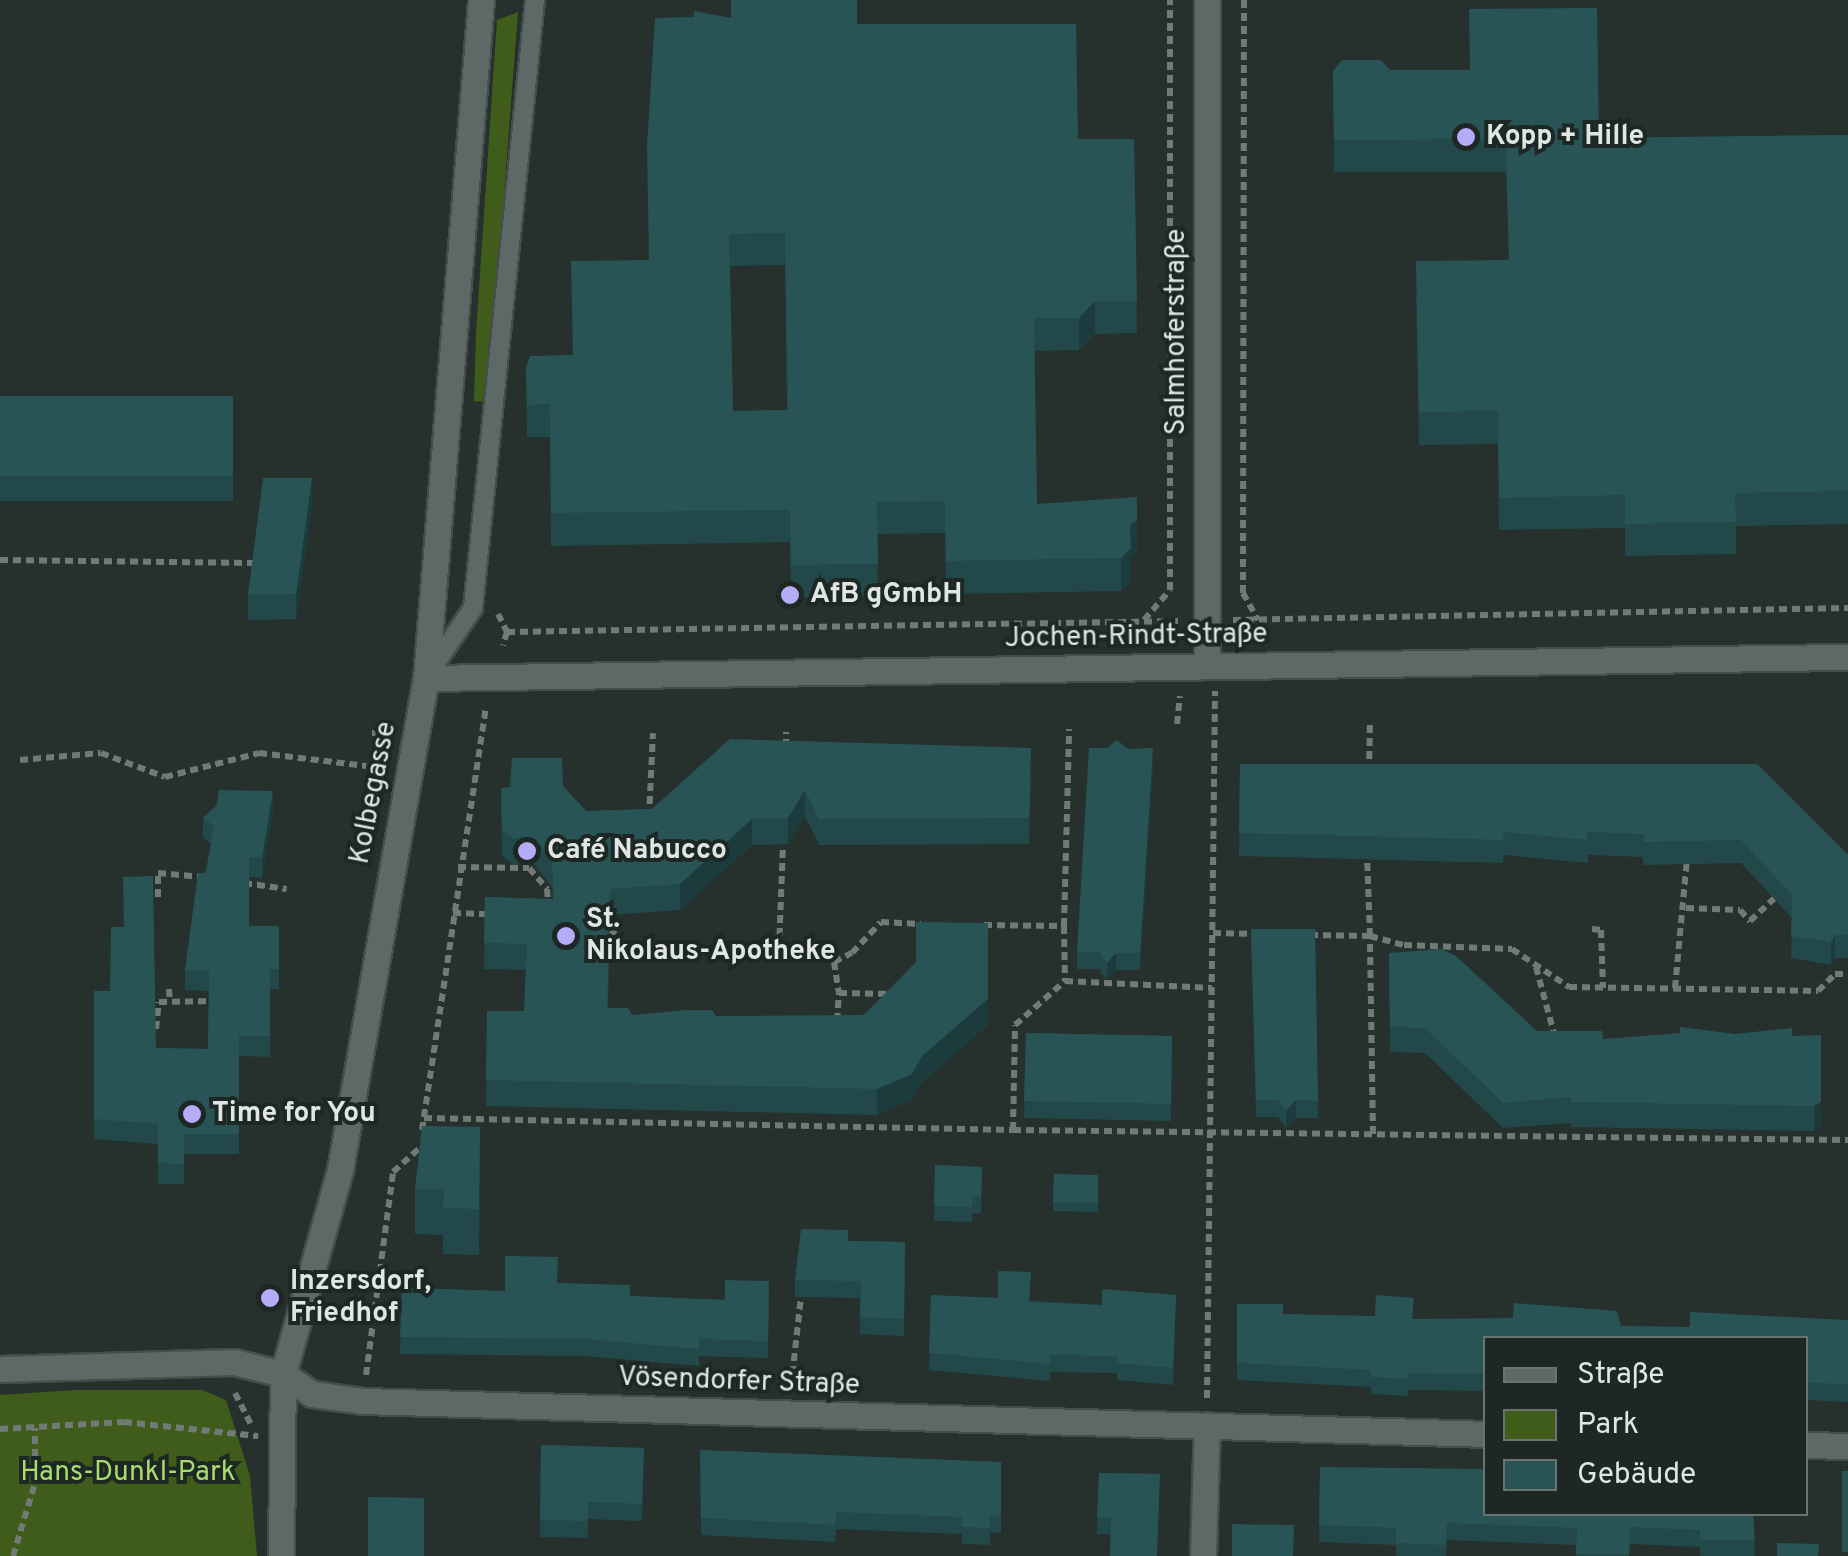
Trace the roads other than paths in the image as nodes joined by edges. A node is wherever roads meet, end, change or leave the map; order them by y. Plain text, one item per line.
1 (478, 0) edge
2 (536, 0) edge
3 (1208, 0) edge
4 (1848, 657) edge
5 (1207, 665) junction
6 (426, 678) junction
7 (0, 1369) edge
8 (283, 1374) junction
9 (1207, 1425) junction
10 (1483, 1434) edge
11 (1808, 1444) edge
12 (1848, 1446) edge
13 (281, 1556) edge
14 (1203, 1556) edge

1 - 6 street, Kolbegasse
2 - 6 lane
3 - 5 street, Salmhoferstraße
4 - 5 street, Jochen-Rindt-Straße
5 - 6 street, Jochen-Rindt-Straße
6 - 8 street, Kolbegasse
7 - 8 street, Vösendorfer Straße
8 - 9 street, Vösendorfer Straße
8 - 13 street, Kolbegasse
9 - 10 street, Vösendorfer Straße
9 - 14 street
11 - 12 street

